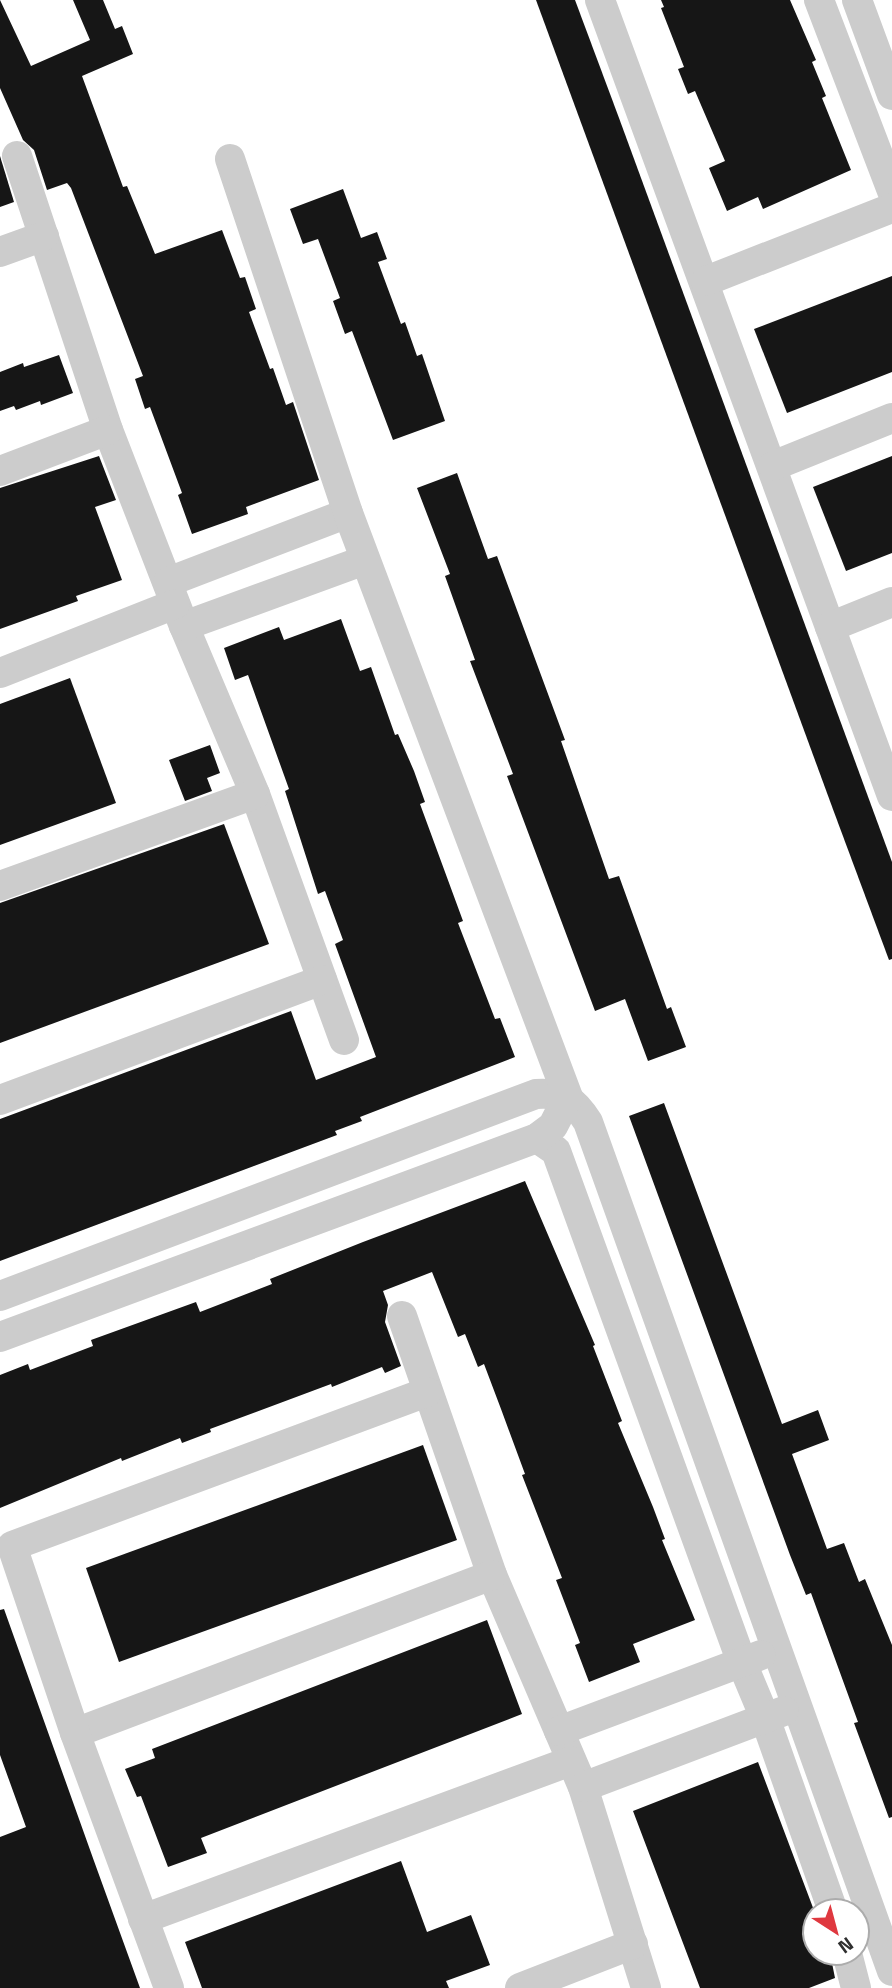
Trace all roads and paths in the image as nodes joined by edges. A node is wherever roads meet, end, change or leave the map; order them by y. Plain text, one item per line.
1 (600, 0) edge
2 (819, 0) edge
3 (857, 0) edge
4 (892, 95) edge
5 (17, 156) dead end
6 (230, 159) dead end
7 (892, 191) edge
8 (892, 208) edge
9 (44, 236) junction
10 (0, 252) edge
11 (706, 281) junction
12 (892, 418) edge
13 (108, 430) junction
14 (773, 466) junction
15 (0, 471) edge
16 (348, 513) junction
17 (365, 561) junction
18 (892, 602) edge
19 (176, 604) junction
20 (830, 627) junction
21 (0, 673) edge
22 (890, 785) edge
23 (255, 794) junction
24 (0, 886) edge
25 (322, 980) junction
26 (344, 1040) dead end
27 (568, 1097) junction
28 (0, 1100) edge
29 (537, 1138) junction
30 (312, 1179) junction
31 (326, 1217) junction
32 (0, 1296) edge
33 (402, 1316) dead end
34 (0, 1337) edge
35 (427, 1392) junction
36 (6, 1548) edge
37 (492, 1575) junction
38 (777, 1649) junction
39 (742, 1663) junction
40 (798, 1707) junction
41 (765, 1718) junction
42 (559, 1731) junction
43 (75, 1733) junction
44 (577, 1774) junction
45 (827, 1897) edge
46 (143, 1919) junction
47 (634, 1944) junction
48 (851, 1967) edge
49 (892, 1971) edge
50 (169, 1988) edge
51 (520, 1988) edge
52 (646, 1988) edge
53 (856, 1988) edge

1 - 11 street
2 - 7 street
3 - 4 street
5 - 9 street
6 - 16 street
8 - 11 street
9 - 10 street
9 - 13 street
11 - 14 street
12 - 14 street
13 - 15 street
13 - 19 street
14 - 20 street
16 - 17 street
16 - 19 street
17 - 19 street
17 - 27 street
18 - 20 street
19 - 21 street
19 - 23 street
20 - 22 street
23 - 24 street
23 - 25 street
25 - 26 street
25 - 28 street
27 - 29 street
27 - 30 street
27 - 38 street
29 - 31 street
29 - 39 street
30 - 31 street
30 - 32 street
31 - 34 street
33 - 35 street
35 - 36 street
35 - 37 street
36 - 43 street
37 - 42 street
37 - 43 street
38 - 39 street
38 - 40 street
39 - 41 street
39 - 42 street
40 - 41 street
40 - 49 street
41 - 44 street
41 - 45 street
42 - 44 street
43 - 46 street
44 - 46 street
44 - 47 street
46 - 50 street
47 - 51 street
47 - 52 street
48 - 53 street

